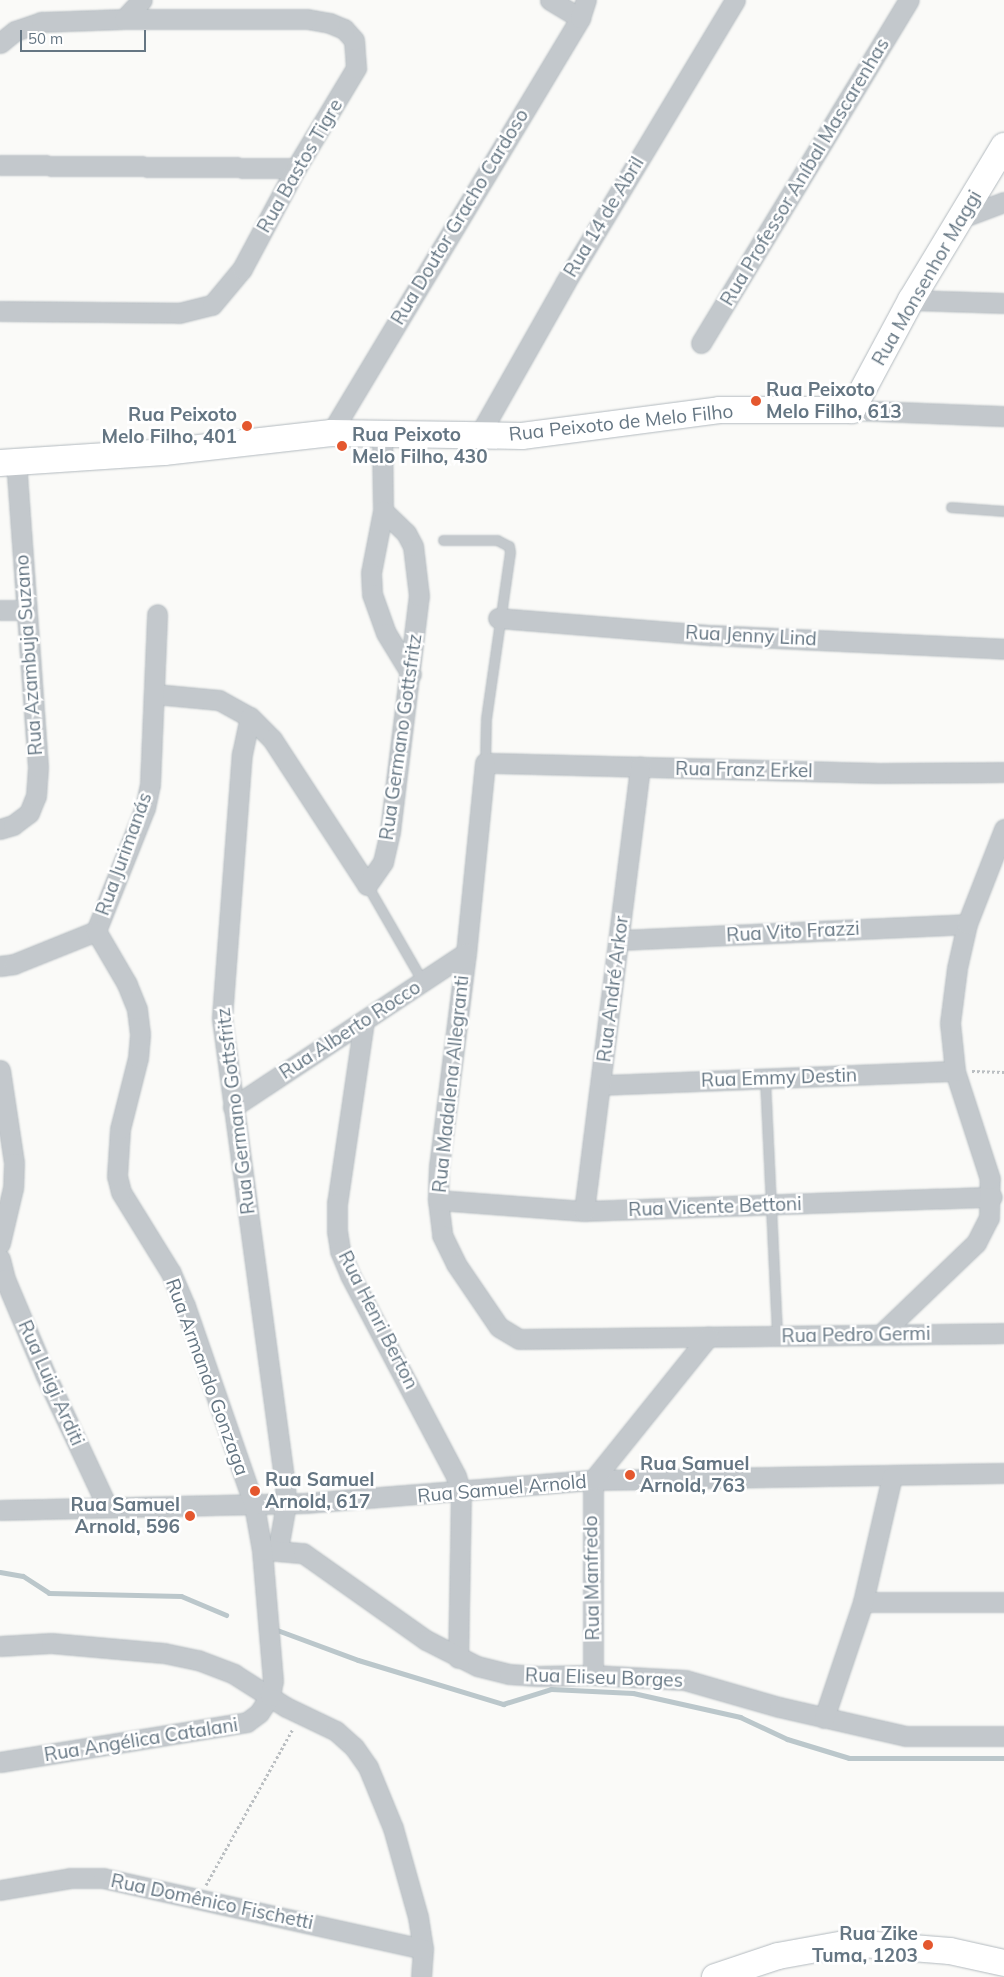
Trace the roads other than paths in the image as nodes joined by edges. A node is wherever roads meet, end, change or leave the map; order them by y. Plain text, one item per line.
1 (142, 0) edge
2 (550, 0) edge
3 (735, 0) edge
4 (909, 0) edge
5 (583, 9) edge
6 (124, 20) junction
7 (0, 43) edge
8 (1000, 162) edge
9 (0, 165) edge
10 (296, 168) junction
11 (1004, 202) edge
12 (961, 218) junction
13 (911, 300) junction
14 (1004, 303) edge
15 (0, 311) edge
16 (701, 343) dead end
17 (852, 410) junction
18 (1004, 416) edge
19 (331, 433) junction
20 (382, 435) junction
21 (478, 437) junction
22 (8, 463) edge
23 (951, 507) dead end
24 (383, 511) junction
25 (1004, 511) edge
26 (443, 540) dead end
27 (0, 610) edge
28 (25, 610) junction
29 (157, 614) dead end
30 (498, 618) junction
31 (1004, 649) edge
32 (411, 674) junction
33 (154, 694) junction
34 (250, 717) junction
35 (485, 763) junction
36 (640, 767) junction
37 (1004, 772) edge
38 (0, 828) edge
39 (1004, 829) edge
40 (367, 885) junction
41 (967, 924) junction
42 (96, 931) junction
43 (619, 940) junction
44 (466, 953) junction
45 (0, 966) edge
46 (423, 982) junction
47 (364, 1021) junction
48 (0, 1070) edge
49 (955, 1070) junction
50 (764, 1079) junction
51 (602, 1085) junction
52 (233, 1107) junction
53 (992, 1197) junction
54 (438, 1200) junction
55 (771, 1206) junction
56 (584, 1211) junction
57 (0, 1243) edge
58 (0, 1259) edge
59 (1004, 1333) edge
60 (881, 1334) junction
61 (777, 1336) junction
62 (708, 1337) junction
63 (1004, 1472) edge
64 (892, 1476) junction
65 (593, 1480) junction
66 (461, 1492) junction
67 (286, 1504) junction
68 (254, 1505) junction
69 (107, 1506) junction
70 (0, 1510) edge
71 (270, 1549) junction
72 (863, 1602) junction
73 (1004, 1602) edge
74 (0, 1646) edge
75 (458, 1658) junction
76 (593, 1675) junction
77 (270, 1696) junction
78 (824, 1718) junction
79 (1004, 1736) edge
80 (0, 1762) edge
81 (0, 1890) edge
82 (423, 1948) junction
83 (1004, 1963) edge
84 (421, 1977) edge
85 (715, 1977) edge

1 - 6 street
2 - 5 street
3 - 21 street, Rua 14 de Abril
4 - 16 street, Rua Professor Aníbal Mascarenhas
5 - 19 street, Rua Doutor Gracho Cardoso
6 - 7 street, Rua Bastos Tigre
6 - 10 street, Rua Bastos Tigre
8 - 12 street, Rua Monsenhor Maggi
9 - 10 street
10 - 15 street, Rua Bastos Tigre
11 - 12 street
12 - 13 street, Rua Monsenhor Maggi
13 - 14 street
13 - 17 street, Rua Monsenhor Maggi
17 - 18 street, Rua Peixoto de Melo Filho
17 - 21 street, Rua Peixoto de Melo Filho
19 - 20 street, Rua Peixoto de Melo Filho
19 - 22 street, Rua Peixoto de Melo Filho
20 - 21 street, Rua Peixoto de Melo Filho
20 - 24 street
22 - 28 street, Rua Azambuja Suzano
23 - 25 lane
24 - 32 street
24 - 32 street, Rua Germano Gottsfritz
26 - 30 lane
27 - 28 street
28 - 38 street, Rua Azambuja Suzano
29 - 33 street, Rua Jurimanás
30 - 31 street, Rua Jenny Lind
30 - 35 lane
32 - 40 street, Rua Germano Gottsfritz
33 - 34 street
33 - 42 street, Rua Jurimanás
34 - 40 street
34 - 52 street, Rua Germano Gottsfritz
35 - 36 street, Rua Franz Erkel
35 - 44 street, Rua Madalena Allegranti
36 - 37 street, Rua Franz Erkel
36 - 43 street, Rua André Arkor
39 - 41 street
40 - 46 lane
41 - 43 street, Rua Vito Frazzi
41 - 49 street
42 - 45 street, Rua Jurimanás
42 - 68 street, Rua Armando Gonzaga
43 - 51 street, Rua André Arkor
44 - 46 street, Rua Alberto Rocco
44 - 54 street, Rua Madalena Allegranti
46 - 47 street, Rua Alberto Rocco
47 - 52 street, Rua Alberto Rocco
47 - 66 street, Rua Henri Berton
48 - 57 street
49 - 50 street, Rua Emmy Destin
49 - 53 street
50 - 51 street, Rua Emmy Destin
50 - 55 lane
51 - 56 street, Rua André Arkor
52 - 67 street, Rua Germano Gottsfritz
53 - 55 street, Rua Vicente Bettoni
53 - 60 street
54 - 56 street, Rua Vicente Bettoni
54 - 62 street, Rua Madalena Allegranti
55 - 56 street, Rua Vicente Bettoni
55 - 61 lane
58 - 69 street, Rua Luigi Arditi
59 - 60 street, Rua Pedro Germi
60 - 61 street, Rua Pedro Germi
61 - 62 street, Rua Pedro Germi
62 - 65 street
63 - 64 street, Rua Samuel Arnold
64 - 65 street, Rua Samuel Arnold
64 - 72 street
65 - 66 street, Rua Samuel Arnold
65 - 76 street, Rua Manfredo
66 - 67 street, Rua Samuel Arnold
66 - 75 street
67 - 68 street, Rua Samuel Arnold
67 - 71 street, Rua Germano Gottsfritz
68 - 69 street, Rua Samuel Arnold
68 - 71 street, Rua Armando Gonzaga
69 - 70 street, Rua Samuel Arnold
71 - 75 street, Rua Eliseu Borges
71 - 77 street, Rua Armando Gonzaga
72 - 73 street
72 - 78 street
74 - 77 street
75 - 76 street, Rua Eliseu Borges
76 - 78 street, Rua Eliseu Borges
77 - 80 street, Rua Angélica Catalani
77 - 82 street
78 - 79 street, Rua Eliseu Borges
81 - 82 street, Rua Domênico Fischetti
82 - 84 street
83 - 85 street

